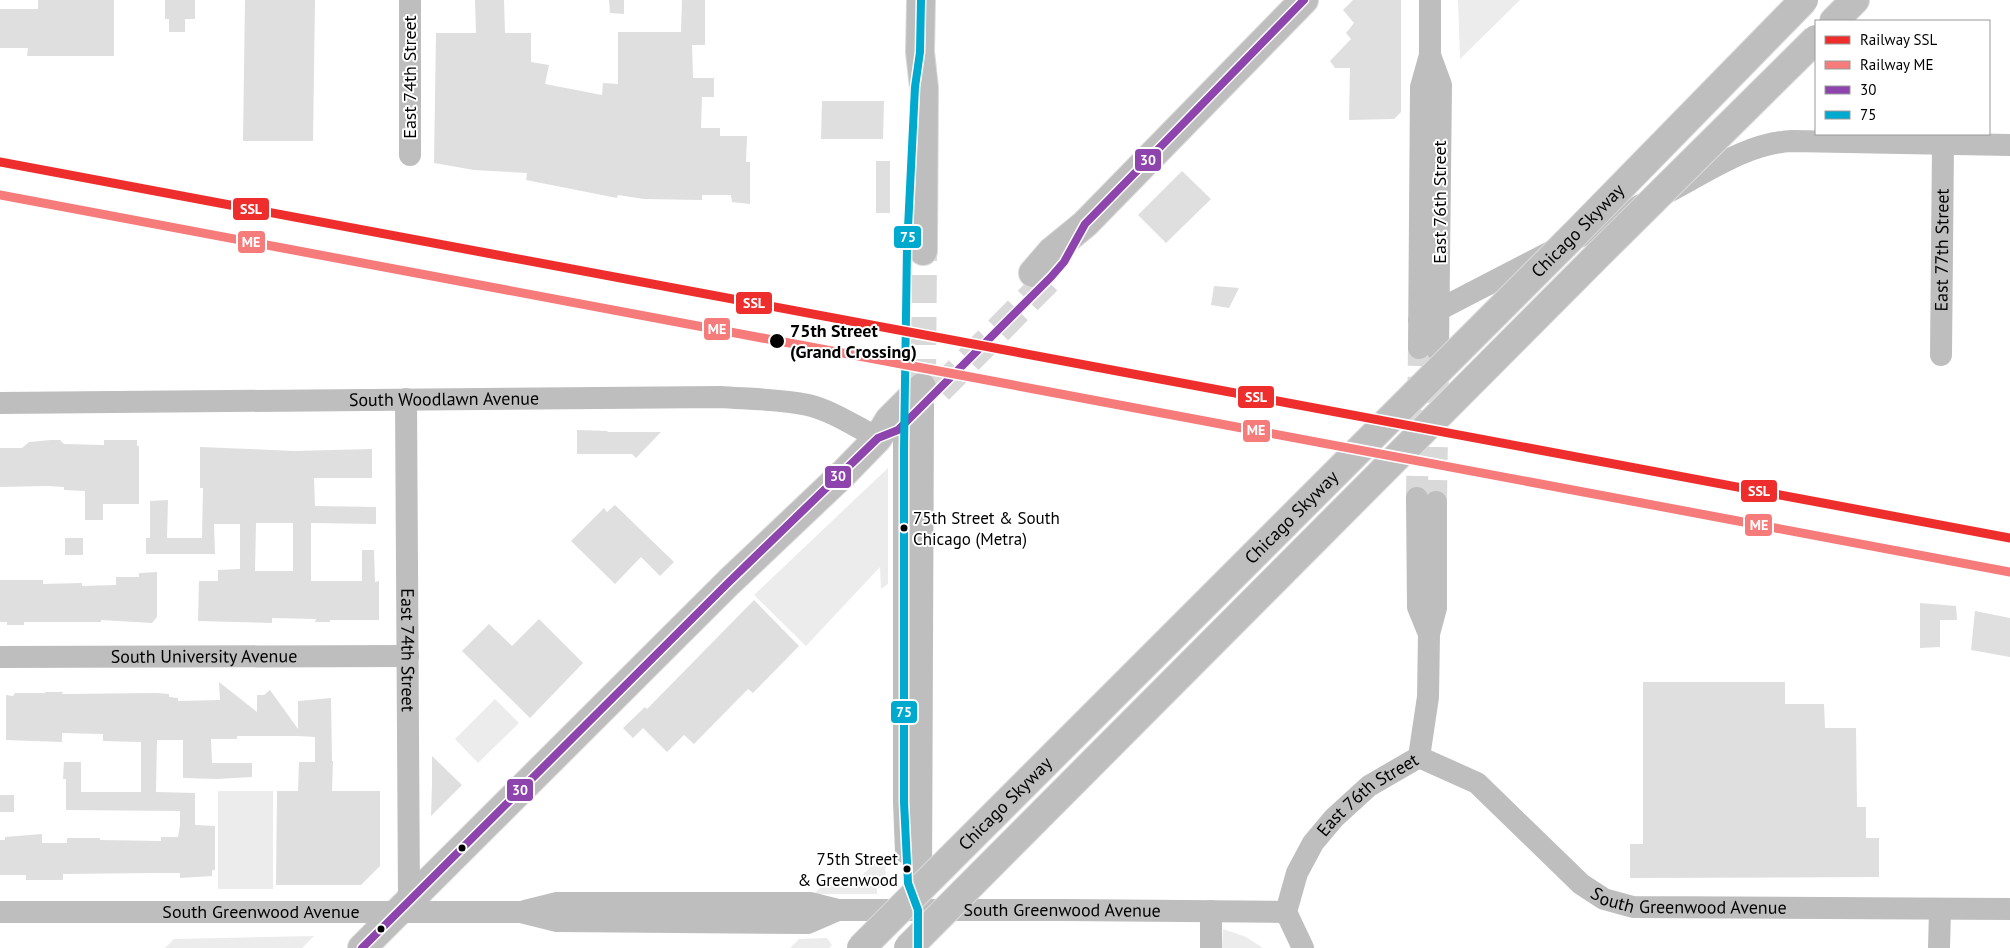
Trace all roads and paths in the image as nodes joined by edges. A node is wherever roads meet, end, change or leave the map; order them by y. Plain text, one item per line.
1 (410, 0) edge
2 (921, 0) edge
3 (1304, 0) edge
4 (1430, 0) edge
5 (1804, 0) edge
6 (1855, 0) edge
7 (1835, 20) edge
8 (1815, 40) edge
9 (1943, 144) junction
10 (2010, 145) edge
11 (410, 155) dead end
12 (915, 250) tunnel mouth
13 (1042, 275) tunnel mouth
14 (1429, 314) junction
15 (1429, 349) tunnel mouth
16 (1941, 355) dead end
17 (406, 399) junction
18 (916, 399) joint
19 (0, 403) edge
20 (878, 438) junction
21 (1427, 500) tunnel mouth
22 (408, 656) junction
23 (0, 657) edge
24 (1419, 757) junction
25 (404, 906) junction
26 (2010, 909) edge
27 (918, 910) junction
28 (1940, 910) junction
29 (1211, 911) junction
30 (0, 912) edge
31 (1286, 912) junction
32 (362, 948) edge
33 (861, 948) edge
34 (908, 948) edge
35 (918, 948) edge
36 (1211, 948) edge
37 (1303, 948) edge
38 (1939, 948) edge

1 - 11 street, East 74th Street
2 - 12 main road
3 - 13 main road
4 - 14 street, East 76th Street
5 - 33 main road, Chicago Skyway, bridge
6 - 7 main road
8 - 34 main road, Chicago Skyway, bridge
9 - 10 street
9 - 14 street
9 - 16 street, East 77th Street
14 - 15 street, East 76th Street
17 - 19 street, South Woodlawn Avenue
17 - 20 street, South Woodlawn Avenue
17 - 22 street, East 74th Street
18 - 20 main road
18 - 27 street
20 - 25 main road
21 - 24 street, East 76th Street
22 - 23 street, South University Avenue
22 - 25 street, East 74th Street
24 - 28 street, South Greenwood Avenue
24 - 31 street, East 76th Street
25 - 27 street, South Greenwood Avenue
25 - 30 street, South Greenwood Avenue
25 - 32 main road
26 - 28 street, South Greenwood Avenue
27 - 29 street, South Greenwood Avenue
27 - 35 street
28 - 38 street
29 - 31 street, South Greenwood Avenue
29 - 36 street
31 - 37 street

